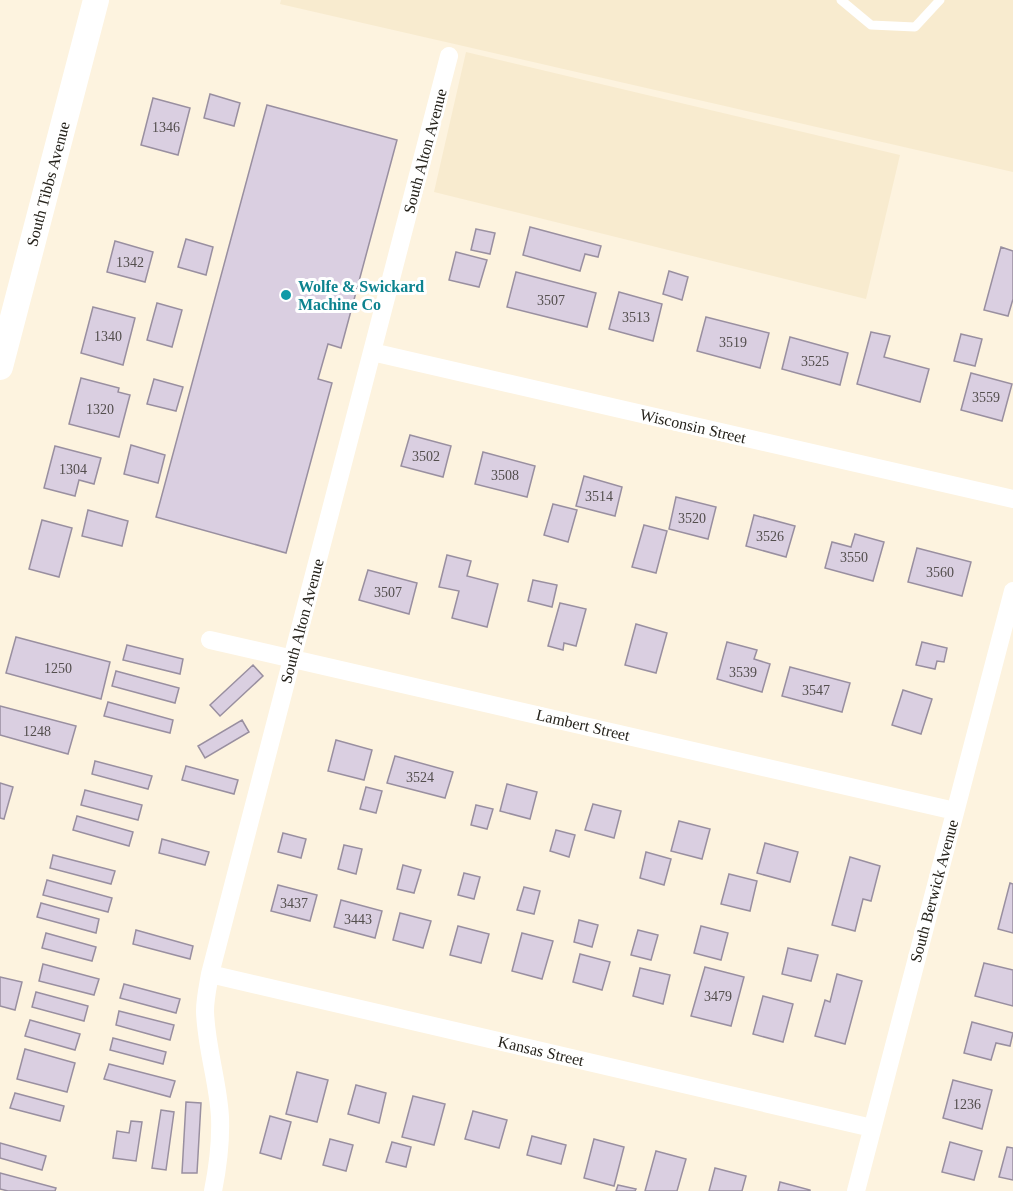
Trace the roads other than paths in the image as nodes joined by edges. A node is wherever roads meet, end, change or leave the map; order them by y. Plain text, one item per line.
1 (96, 0) edge
2 (841, 0) edge
3 (940, 0) edge
4 (449, 56) dead end
5 (372, 352) junction
6 (0, 367) edge
7 (1013, 499) edge
8 (1013, 591) edge
9 (210, 640) dead end
10 (292, 659) junction
11 (955, 811) junction
12 (210, 974) junction
13 (872, 1128) junction
14 (213, 1191) edge
15 (856, 1191) edge

1 - 6 main road, South Tibbs Avenue
2 - 3 lane
4 - 5 street, South Alton Avenue
5 - 7 street, Wisconsin Street
5 - 10 street, South Alton Avenue
8 - 11 street, South Berwick Avenue
9 - 10 street, Lambert Street
10 - 11 street, Lambert Street
10 - 12 street, South Alton Avenue
11 - 13 street, South Berwick Avenue
12 - 13 street, Kansas Street
12 - 14 street, South Alton Avenue
13 - 15 street, South Berwick Avenue

